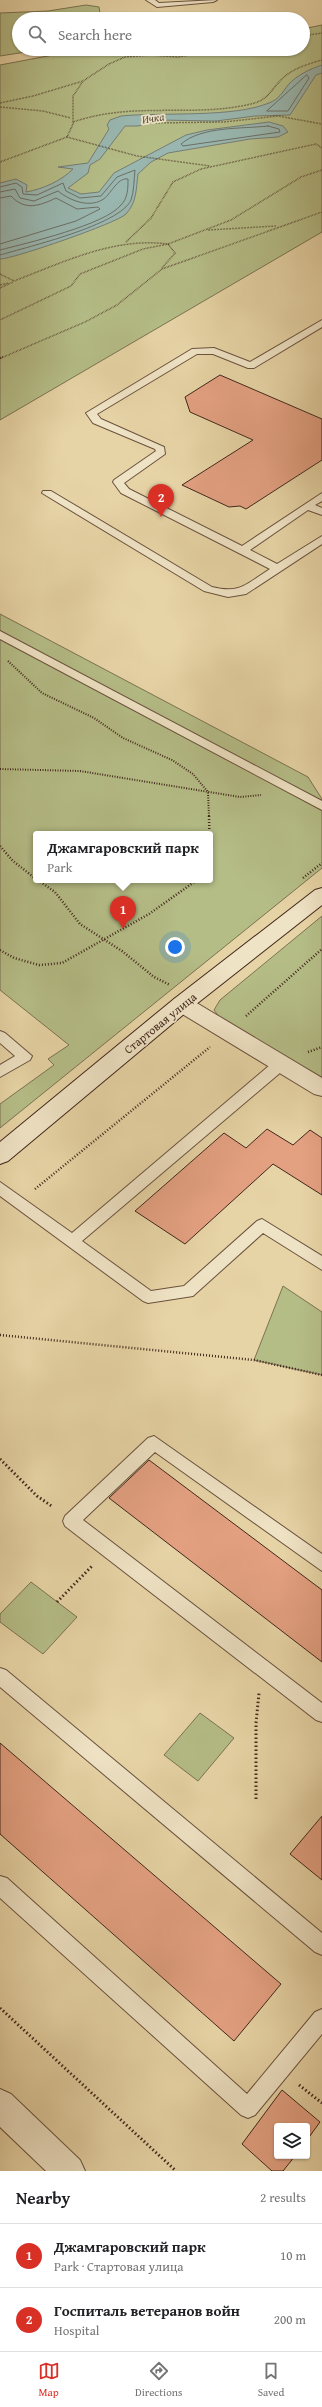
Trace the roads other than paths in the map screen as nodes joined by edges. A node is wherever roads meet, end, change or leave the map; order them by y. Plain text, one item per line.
1 (150, 0) edge
2 (213, 0) edge
3 (322, 323) edge
4 (47, 493) dead end
5 (322, 496) edge
6 (308, 506) junction
7 (322, 512) edge
8 (322, 539) edge
9 (243, 550) junction
10 (279, 569) junction
11 (0, 634) edge
12 (322, 806) edge
13 (322, 895) edge
14 (182, 1004) junction
15 (0, 1036) edge
16 (282, 1063) junction
17 (0, 1072) edge
18 (322, 1088) edge
19 (0, 1155) edge
20 (0, 1188) edge
21 (72, 1241) junction
22 (322, 1264) edge
23 (322, 1564) edge
24 (0, 1676) edge
25 (322, 1714) edge
26 (0, 1885) edge
27 (322, 1945) edge
28 (322, 2019) edge
29 (0, 2104) edge
30 (69, 2171) edge

1 - 2 lane
3 - 9 lane
4 - 10 lane
5 - 6 lane
6 - 7 lane
6 - 9 lane
8 - 10 lane
9 - 10 lane
11 - 12 lane
13 - 14 street, Стартовая улица
14 - 16 street
14 - 19 street, Стартовая улица
15 - 17 lane
16 - 18 street
16 - 21 lane
20 - 21 lane
21 - 22 lane
23 - 25 lane
24 - 27 lane
26 - 28 lane
29 - 30 street

